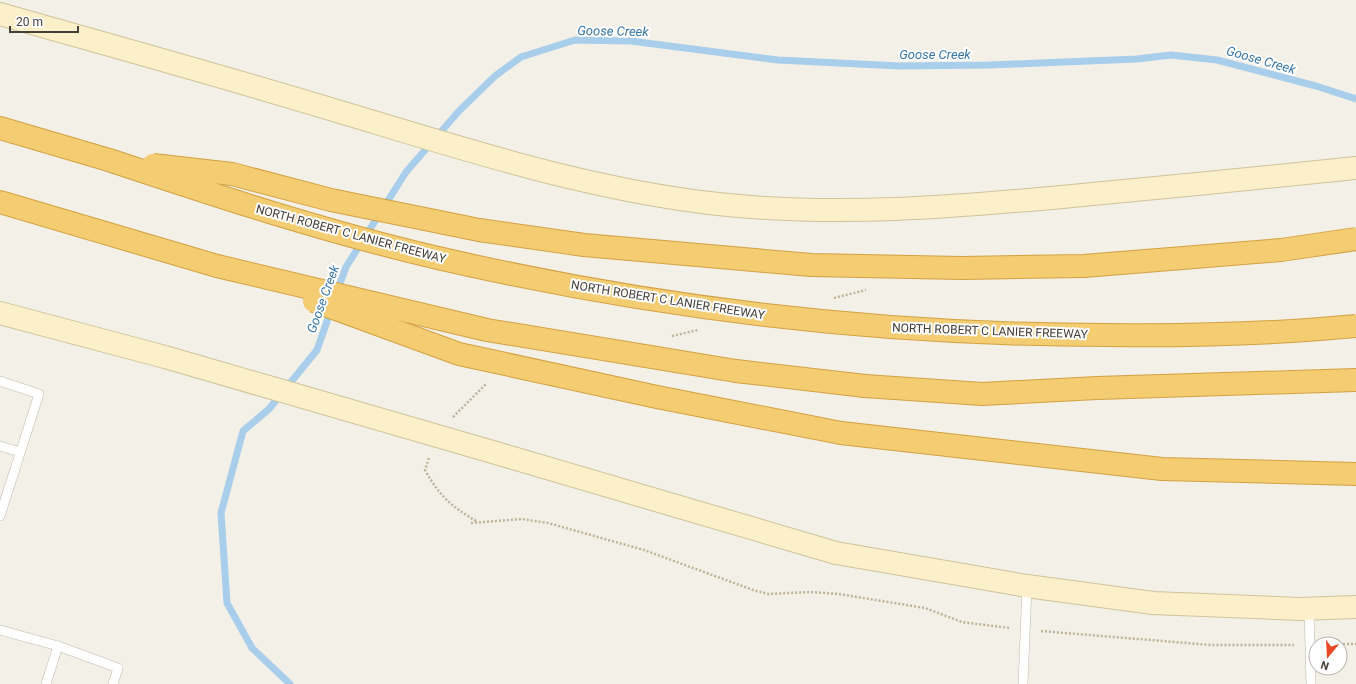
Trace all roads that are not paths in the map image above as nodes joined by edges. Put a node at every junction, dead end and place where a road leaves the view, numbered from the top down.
1 (0, 14) edge
2 (0, 128) edge
3 (108, 160) junction
4 (1356, 168) edge
5 (0, 202) edge
6 (1356, 238) edge
7 (216, 266) junction
8 (0, 313) edge
9 (1356, 326) edge
10 (1356, 380) edge
11 (0, 382) edge
12 (0, 446) edge
13 (20, 452) junction
14 (1356, 474) edge
15 (0, 515) edge
16 (1027, 586) junction
17 (1356, 607) edge
18 (1309, 608) junction
19 (0, 630) edge
20 (58, 646) junction
21 (46, 684) edge
22 (113, 684) edge
23 (1023, 684) edge
24 (1311, 684) edge

1 - 4 main road
2 - 3 highway, NORTH ROBERT C LANIER FREEWAY
3 - 6 highway, bridge
3 - 9 highway, NORTH ROBERT C LANIER FREEWAY, bridge
5 - 7 highway
7 - 10 highway, bridge
7 - 14 highway, bridge
8 - 16 main road, bridge
11 - 13 lane
12 - 13 lane
13 - 15 lane
16 - 18 main road
16 - 23 lane
17 - 18 main road
18 - 24 lane
19 - 20 lane
20 - 21 lane
20 - 22 lane

